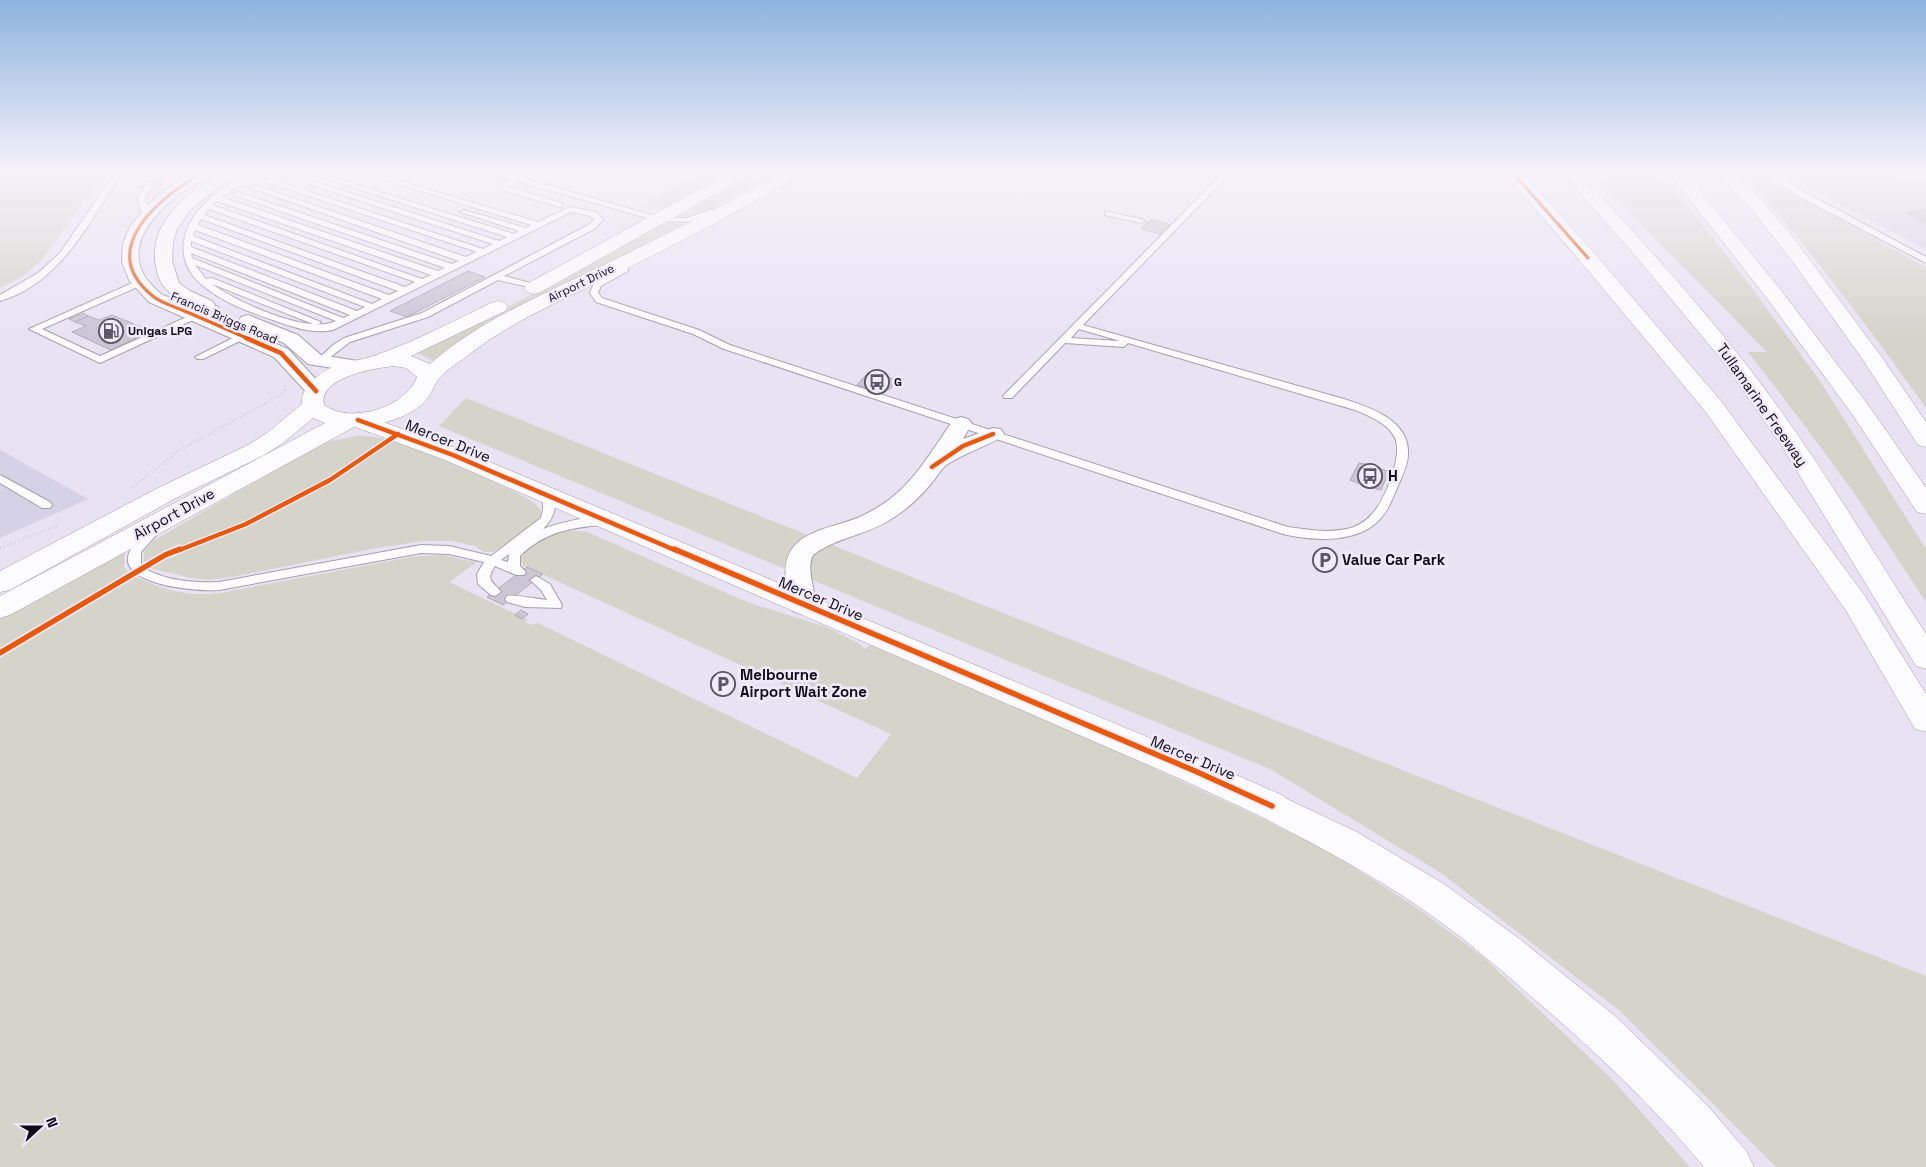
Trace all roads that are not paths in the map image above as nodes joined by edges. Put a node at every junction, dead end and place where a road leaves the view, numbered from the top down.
1 (81, 227) edge
2 (138, 227) edge
3 (170, 227) edge
4 (191, 227) edge
5 (196, 227) edge
6 (231, 227) edge
7 (268, 227) edge
8 (302, 227) edge
9 (334, 227) edge
10 (371, 227) edge
11 (410, 227) edge
12 (448, 227) edge
13 (486, 227) edge
14 (516, 227) edge
15 (529, 227) edge
16 (590, 227) edge
17 (643, 227) edge
18 (694, 227) edge
19 (695, 227) edge
20 (1173, 227) edge
21 (1561, 227) edge
22 (1620, 227) edge
23 (1719, 227) edge
24 (1776, 227) edge
25 (1865, 227) edge
26 (524, 230) junction
27 (513, 236) junction
28 (188, 237) junction
29 (498, 244) junction
30 (186, 248) junction
31 (482, 251) junction
32 (187, 259) junction
33 (466, 260) junction
34 (1926, 260) edge
35 (451, 267) junction
36 (437, 274) junction
37 (496, 277) junction
38 (422, 282) junction
39 (139, 283) junction
40 (535, 287) junction
41 (405, 290) junction
42 (0, 298) edge
43 (389, 298) junction
44 (372, 307) junction
45 (214, 308) junction
46 (358, 314) junction
47 (194, 317) junction
48 (343, 321) junction
49 (1078, 326) junction
50 (241, 337) junction
51 (1064, 340) junction
52 (1139, 345) junction
53 (200, 356) dead end
54 (382, 361) junction
55 (320, 362) junction
56 (357, 366) junction
57 (428, 377) junction
58 (1008, 396) dead end
59 (314, 399) junction
60 (353, 420) junction
61 (961, 423) junction
62 (993, 434) junction
63 (1926, 440) edge
64 (932, 468) junction
65 (0, 478) edge
66 (549, 497) junction
67 (46, 505) dead end
68 (1926, 506) edge
69 (174, 514) junction
70 (605, 521) junction
71 (492, 561) junction
72 (536, 580) dead end
73 (0, 583) edge
74 (495, 592) dead end
75 (511, 599) dead end
76 (802, 605) junction
77 (0, 608) edge
78 (1926, 658) edge
79 (1926, 720) edge
80 (1732, 1167) edge

1 - 42 lane
2 - 39 street
3 - 45 street, Francis Briggs Road
4 - 28 lane
5 - 43 lane
6 - 41 lane
7 - 38 lane
8 - 36 lane
9 - 35 lane
10 - 33 lane
11 - 31 lane
12 - 29 lane
13 - 27 lane
14 - 26 lane
15 - 26 lane
16 - 37 lane
17 - 40 main road, Airport Drive
18 - 57 main road, Airport Drive
19 - 61 lane
20 - 49 lane
21 - 79 main road
22 - 78 main road, Tullamarine Freeway
23 - 68 main road
24 - 63 main road
25 - 34 lane
26 - 27 lane
27 - 29 lane
28 - 30 lane
28 - 44 lane
29 - 31 lane
30 - 32 lane
30 - 46 lane
31 - 33 lane
32 - 48 lane
32 - 48 lane
33 - 35 lane
35 - 36 lane
36 - 38 lane
37 - 40 lane
37 - 55 lane
38 - 41 lane
39 - 47 street, Francis Briggs Road
39 - 47 lane
40 - 54 main road, Airport Drive
41 - 43 lane
43 - 44 lane
44 - 46 lane
45 - 47 lane
45 - 55 street, Francis Briggs Road
46 - 48 lane
47 - 50 street, Francis Briggs Road
49 - 51 lane
49 - 52 lane
50 - 53 lane
50 - 59 street, Francis Briggs Road
51 - 52 lane
51 - 58 lane
52 - 62 lane
54 - 56 main road, Airport Drive
54 - 57 main road
55 - 56 street
56 - 59 main road, Airport Drive
57 - 60 main road, Airport Drive
59 - 60 main road
59 - 73 main road, Airport Drive
60 - 66 main road, Mercer Drive
60 - 69 main road, Airport Drive
61 - 62 lane
61 - 64 street
62 - 64 street
64 - 76 street
65 - 67 lane
66 - 70 main road, Mercer Drive
66 - 71 lane
69 - 71 lane
69 - 77 main road, Airport Drive
70 - 71 lane
70 - 76 main road, Mercer Drive
71 - 74 lane
72 - 75 lane
76 - 80 main road, Mercer Drive

